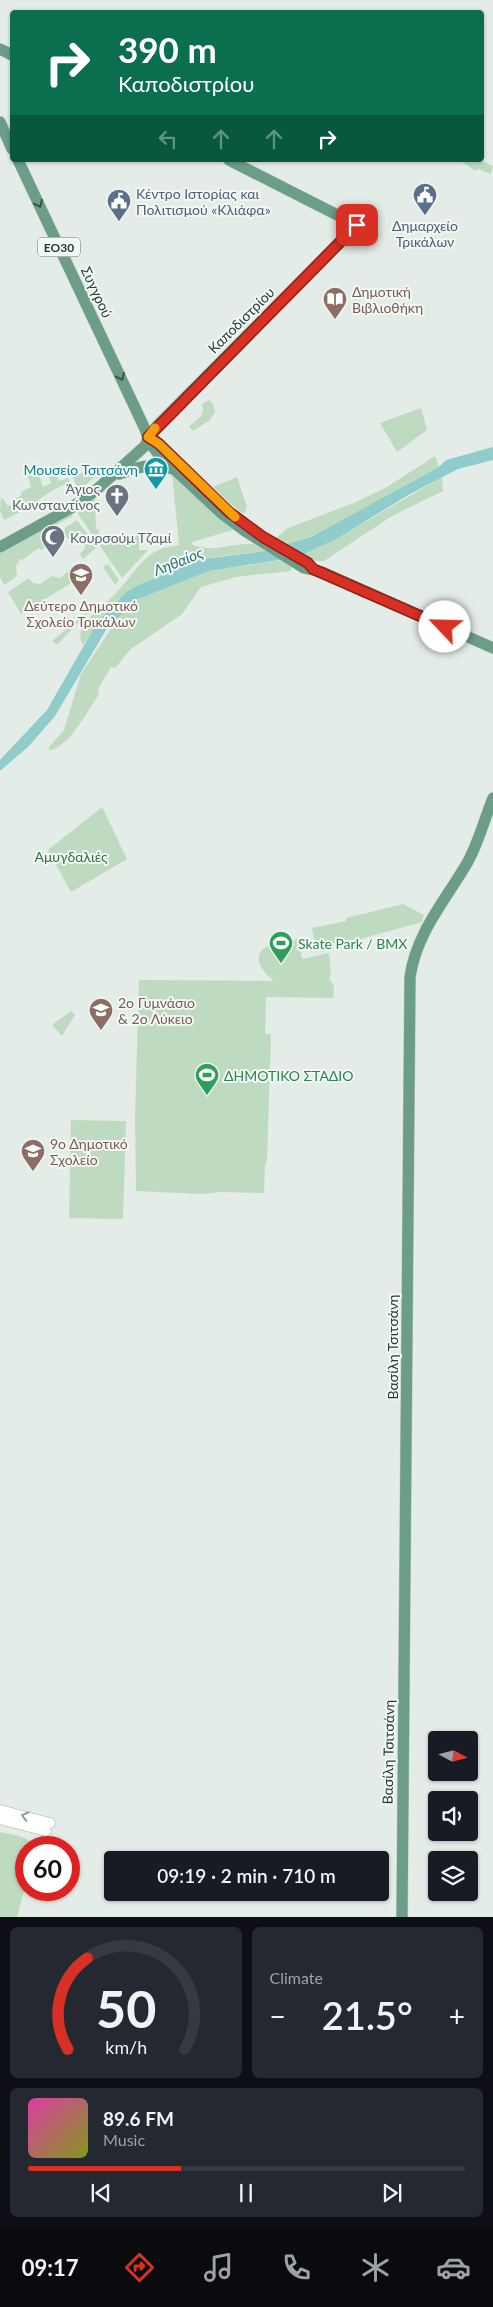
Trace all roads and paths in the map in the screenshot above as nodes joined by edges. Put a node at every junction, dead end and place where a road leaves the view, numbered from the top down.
1 (0, 122) edge
2 (10, 144) edge
3 (19, 162) edge
4 (224, 162) edge
5 (233, 162) edge
6 (353, 223) junction
7 (148, 437) junction
8 (173, 469) junction
9 (112, 476) junction
10 (88, 494) junction
11 (269, 544) junction
12 (0, 546) edge
13 (493, 648) edge
14 (493, 798) edge
15 (0, 1810) edge
16 (0, 1819) edge
17 (404, 1917) edge

1 - 2 main road
3 -> 7 main road, Συγγρού / ΕΟ30
4 - 6 main road
5 - 6 main road
6 - 7 main road, Καποδιστρίου
7 - 8 main road, ΕΟ30
7 - 9 main road
7 - 10 main road
7 - 11 main road, ΕΟ30
8 - 9 main road
8 - 11 main road, ΕΟ30
9 - 10 main road
10 - 12 main road
11 - 13 main road, ΕΟ30
14 - 17 main road, Βασίλη Τσιτσάνη
16 -> 15 main road

